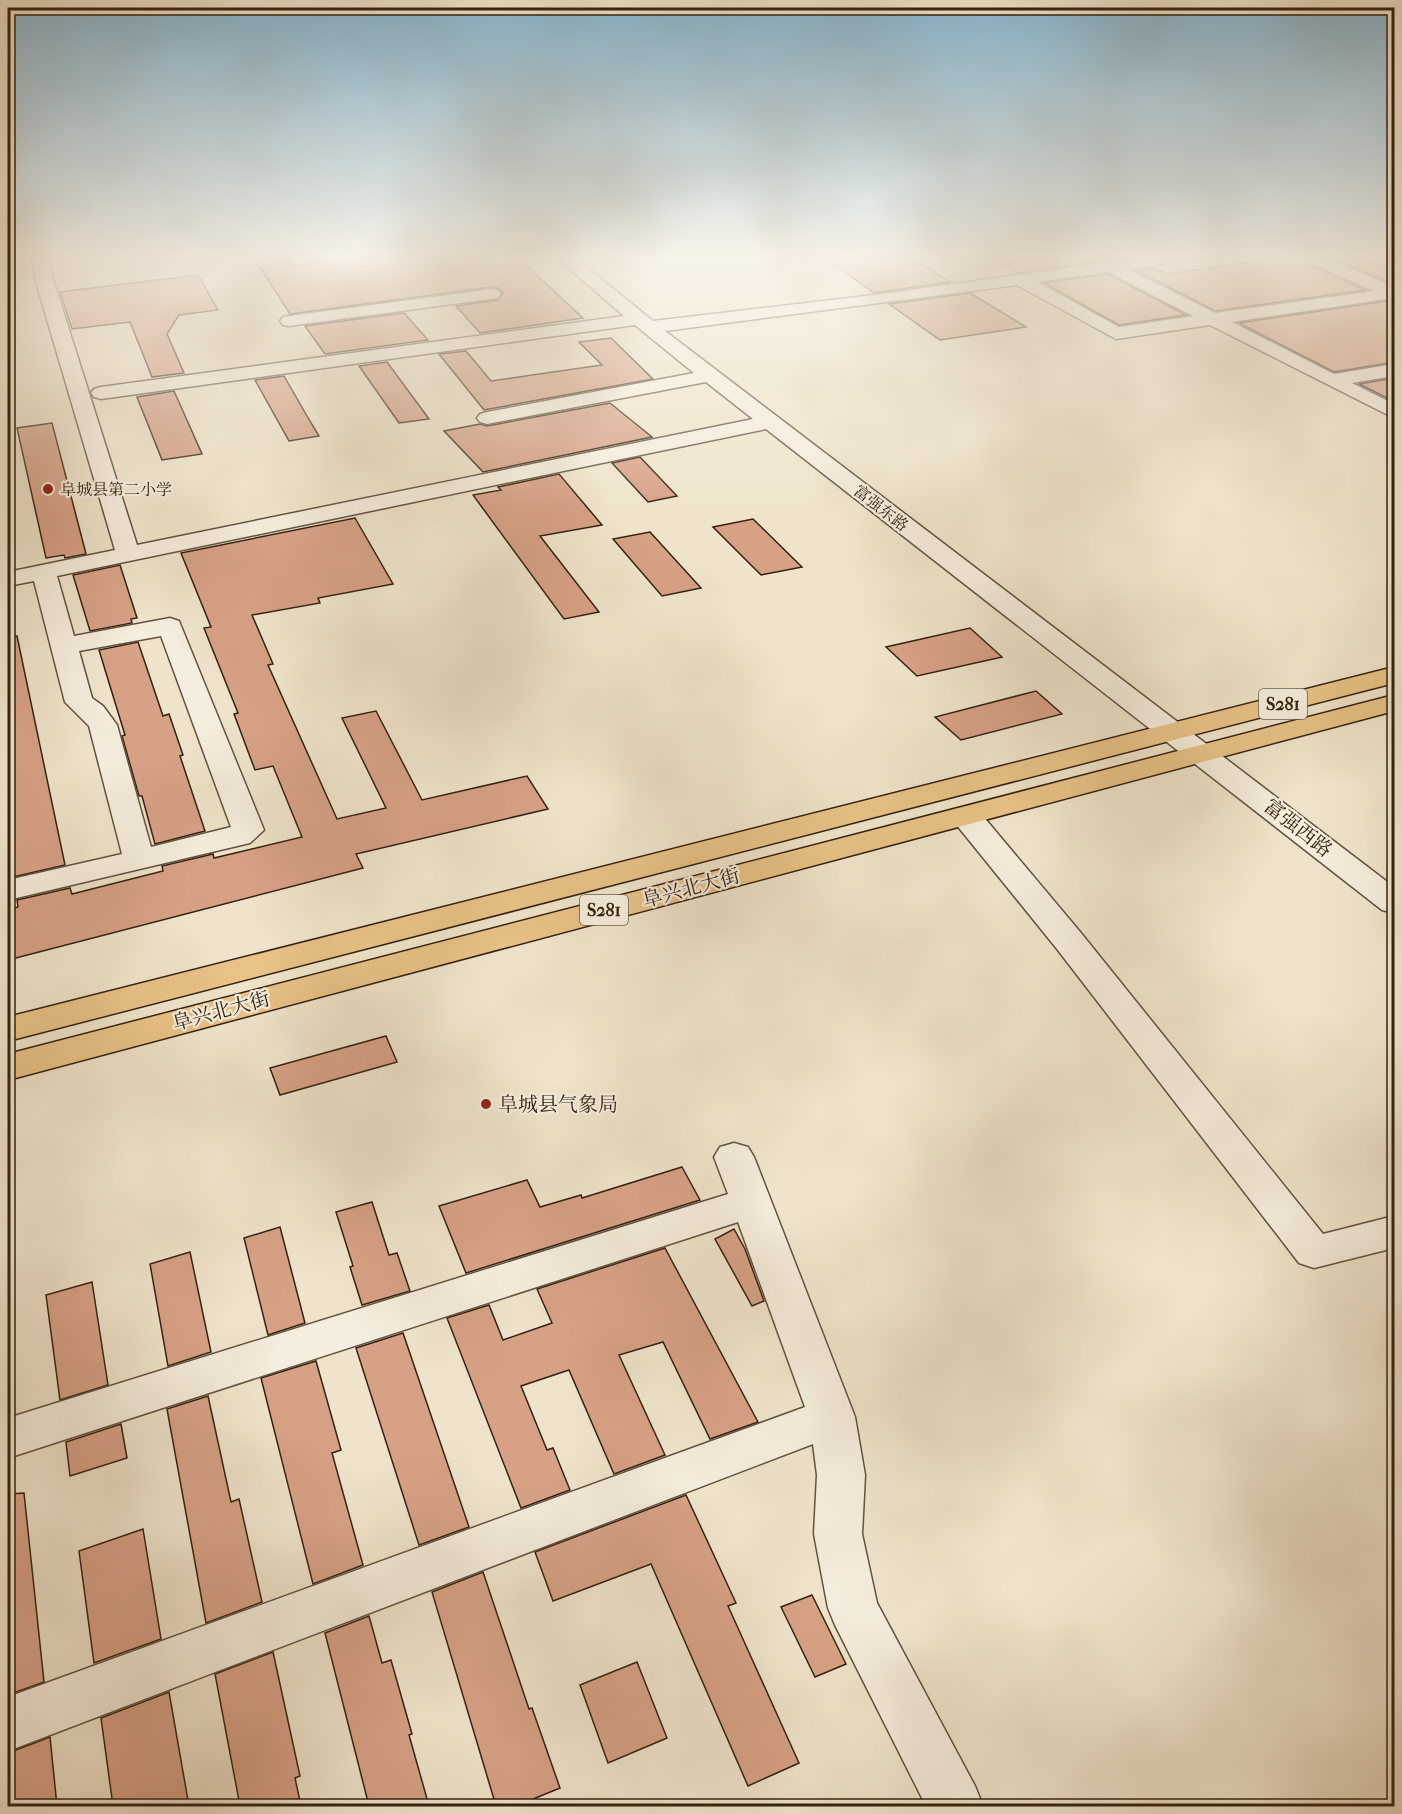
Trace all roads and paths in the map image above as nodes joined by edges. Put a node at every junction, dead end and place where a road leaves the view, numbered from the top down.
1 (64, 343) edge
2 (465, 343) edge
3 (669, 343) edge
4 (1259, 343) edge
5 (453, 344) joint
6 (1395, 370) edge
7 (709, 375) junction
8 (1331, 380) junction
9 (101, 393) dead end
10 (1395, 412) edge
11 (487, 418) dead end
12 (769, 422) junction
13 (128, 554) junction
14 (44, 572) junction
15 (8, 579) edge
16 (64, 646) junction
17 (1395, 675) edge
18 (1395, 703) edge
19 (1172, 732) junction
20 (1201, 754) junction
21 (966, 816) junction
22 (139, 859) junction
23 (8, 890) edge
24 (1395, 903) edge
25 (8, 1029) edge
26 (8, 1067) edge
27 (734, 1157) dead end
28 (751, 1202) junction
29 (1395, 1232) edge
30 (832, 1417) junction
31 (8, 1438) edge
32 (8, 1724) edge
33 (954, 1806) edge

1 - 13 street
2 - 5 street
3 - 7 street, 富强东路
4 - 8 street
5 - 9 street
6 - 8 street
7 - 11 street
7 - 12 street, 富强东路
8 - 10 street
12 - 13 street
12 - 19 street, 富强东路
13 - 14 street
14 - 15 street
14 - 16 street
16 - 22 street
16 - 22 street
17 - 19 main road, S281
18 - 20 main road, S281
19 - 20 street, 富强东路
19 - 25 main road, 阜兴北大街 / S281
20 - 21 main road, 阜兴北大街 / S281
20 - 24 street, 富强西路
21 - 26 main road, 阜兴北大街 / S281
21 - 29 street
22 - 23 street
27 - 28 street
28 - 30 street
28 - 31 street
30 - 32 street
30 - 33 street

